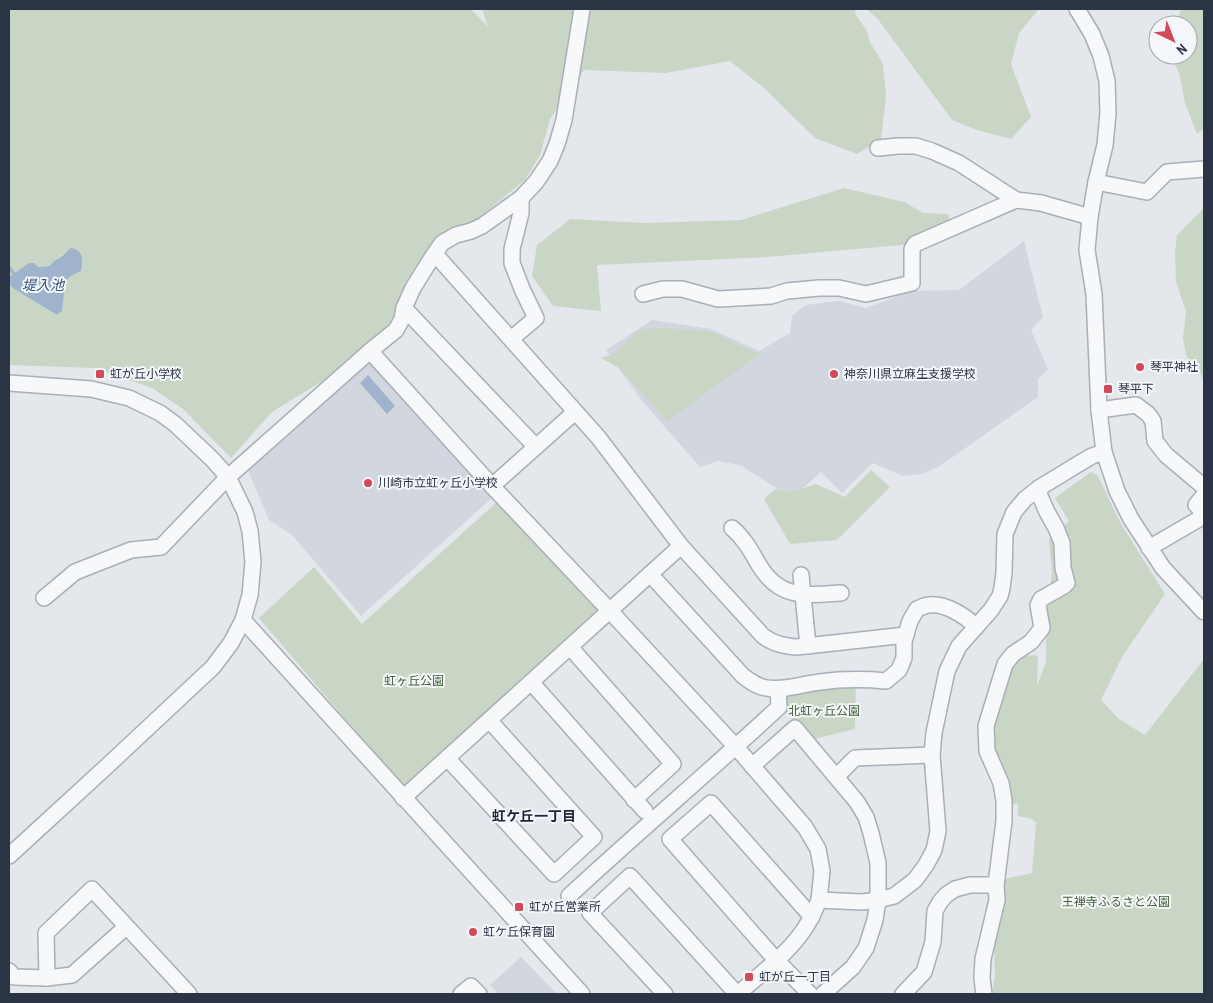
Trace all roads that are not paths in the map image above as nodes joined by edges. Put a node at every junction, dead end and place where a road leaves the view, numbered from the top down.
1 (582, 9) edge
2 (1077, 9) edge
3 (878, 148) dead end
4 (1204, 169) edge
5 (1096, 182) junction
6 (520, 198) junction
7 (1016, 200) junction
8 (1090, 217) junction
9 (435, 254) junction
10 (643, 294) dead end
11 (404, 308) junction
12 (510, 339) junction
13 (370, 352) junction
14 (9, 383) edge
15 (1098, 410) junction
16 (575, 412) junction
17 (536, 447) junction
18 (1104, 452) junction
19 (228, 477) junction
20 (492, 486) junction
21 (1204, 486) edge
22 (1039, 488) junction
23 (1204, 495) edge
24 (1204, 514) edge
25 (732, 528) dead end
26 (681, 546) junction
27 (1149, 548) junction
28 (650, 574) junction
29 (801, 575) dead end
30 (841, 593) dead end
31 (802, 595) junction
32 (44, 598) dead end
33 (610, 611) junction
34 (1204, 612) edge
35 (243, 620) junction
36 (976, 627) junction
37 (906, 635) junction
38 (808, 646) junction
39 (570, 647) junction
40 (531, 682) junction
41 (778, 689) junction
42 (489, 720) junction
43 (736, 747) junction
44 (932, 755) junction
45 (447, 758) junction
46 (752, 766) junction
47 (836, 777) junction
48 (403, 798) junction
49 (634, 800) junction
50 (645, 811) dead end
51 (9, 856) edge
52 (996, 885) junction
53 (569, 896) dead end
54 (819, 900) junction
55 (878, 900) junction
56 (812, 917) junction
57 (126, 927) junction
58 (776, 960) junction
59 (11, 975) edge
60 (47, 978) junction
61 (189, 994) edge
62 (462, 994) edge
63 (479, 994) edge
64 (582, 994) edge
65 (665, 994) edge
66 (737, 994) edge
67 (810, 994) edge
68 (823, 994) edge
69 (902, 994) edge
70 (984, 994) edge

1 - 6 street
2 - 5 street
3 - 7 street
4 - 5 street
5 - 8 street
6 - 9 street
6 - 12 street
7 - 8 street
7 - 10 street
8 - 15 street
9 - 11 street
9 - 12 street
11 - 13 street
11 - 17 street
12 - 16 street
13 - 19 street
13 - 20 street
14 - 19 street
15 - 18 street
15 - 21 street
16 - 17 street
16 - 26 street
17 - 20 street
18 - 22 street
18 - 27 street
19 - 32 street
19 - 35 street
20 - 33 street
22 - 36 street
22 - 52 street
23 - 24 street
24 - 27 street
25 - 31 street
26 - 28 street
26 - 38 street
27 - 34 street
28 - 33 street
28 - 41 street
29 - 31 street
30 - 31 street
31 - 38 street
33 - 39 street
33 - 43 street
35 - 48 street
35 - 51 street
36 - 37 street
36 - 44 street
37 - 38 street
37 - 41 street
39 - 40 street
39 - 49 street
40 - 42 street
40 - 49 street
41 - 43 street
42 - 45 street
42 - 45 street
43 - 46 street
43 - 53 street
44 - 47 street
44 - 55 street
45 - 48 street
46 - 47 street
46 - 54 street
47 - 55 street
48 - 64 street
49 - 50 street
52 - 69 street
52 - 70 street
54 - 55 street
54 - 56 street
55 - 68 street
56 - 58 street
56 - 58 street
57 - 60 street
57 - 60 street
57 - 61 street
58 - 66 street
58 - 67 street
59 - 60 street
62 - 63 street
65 - 66 street

